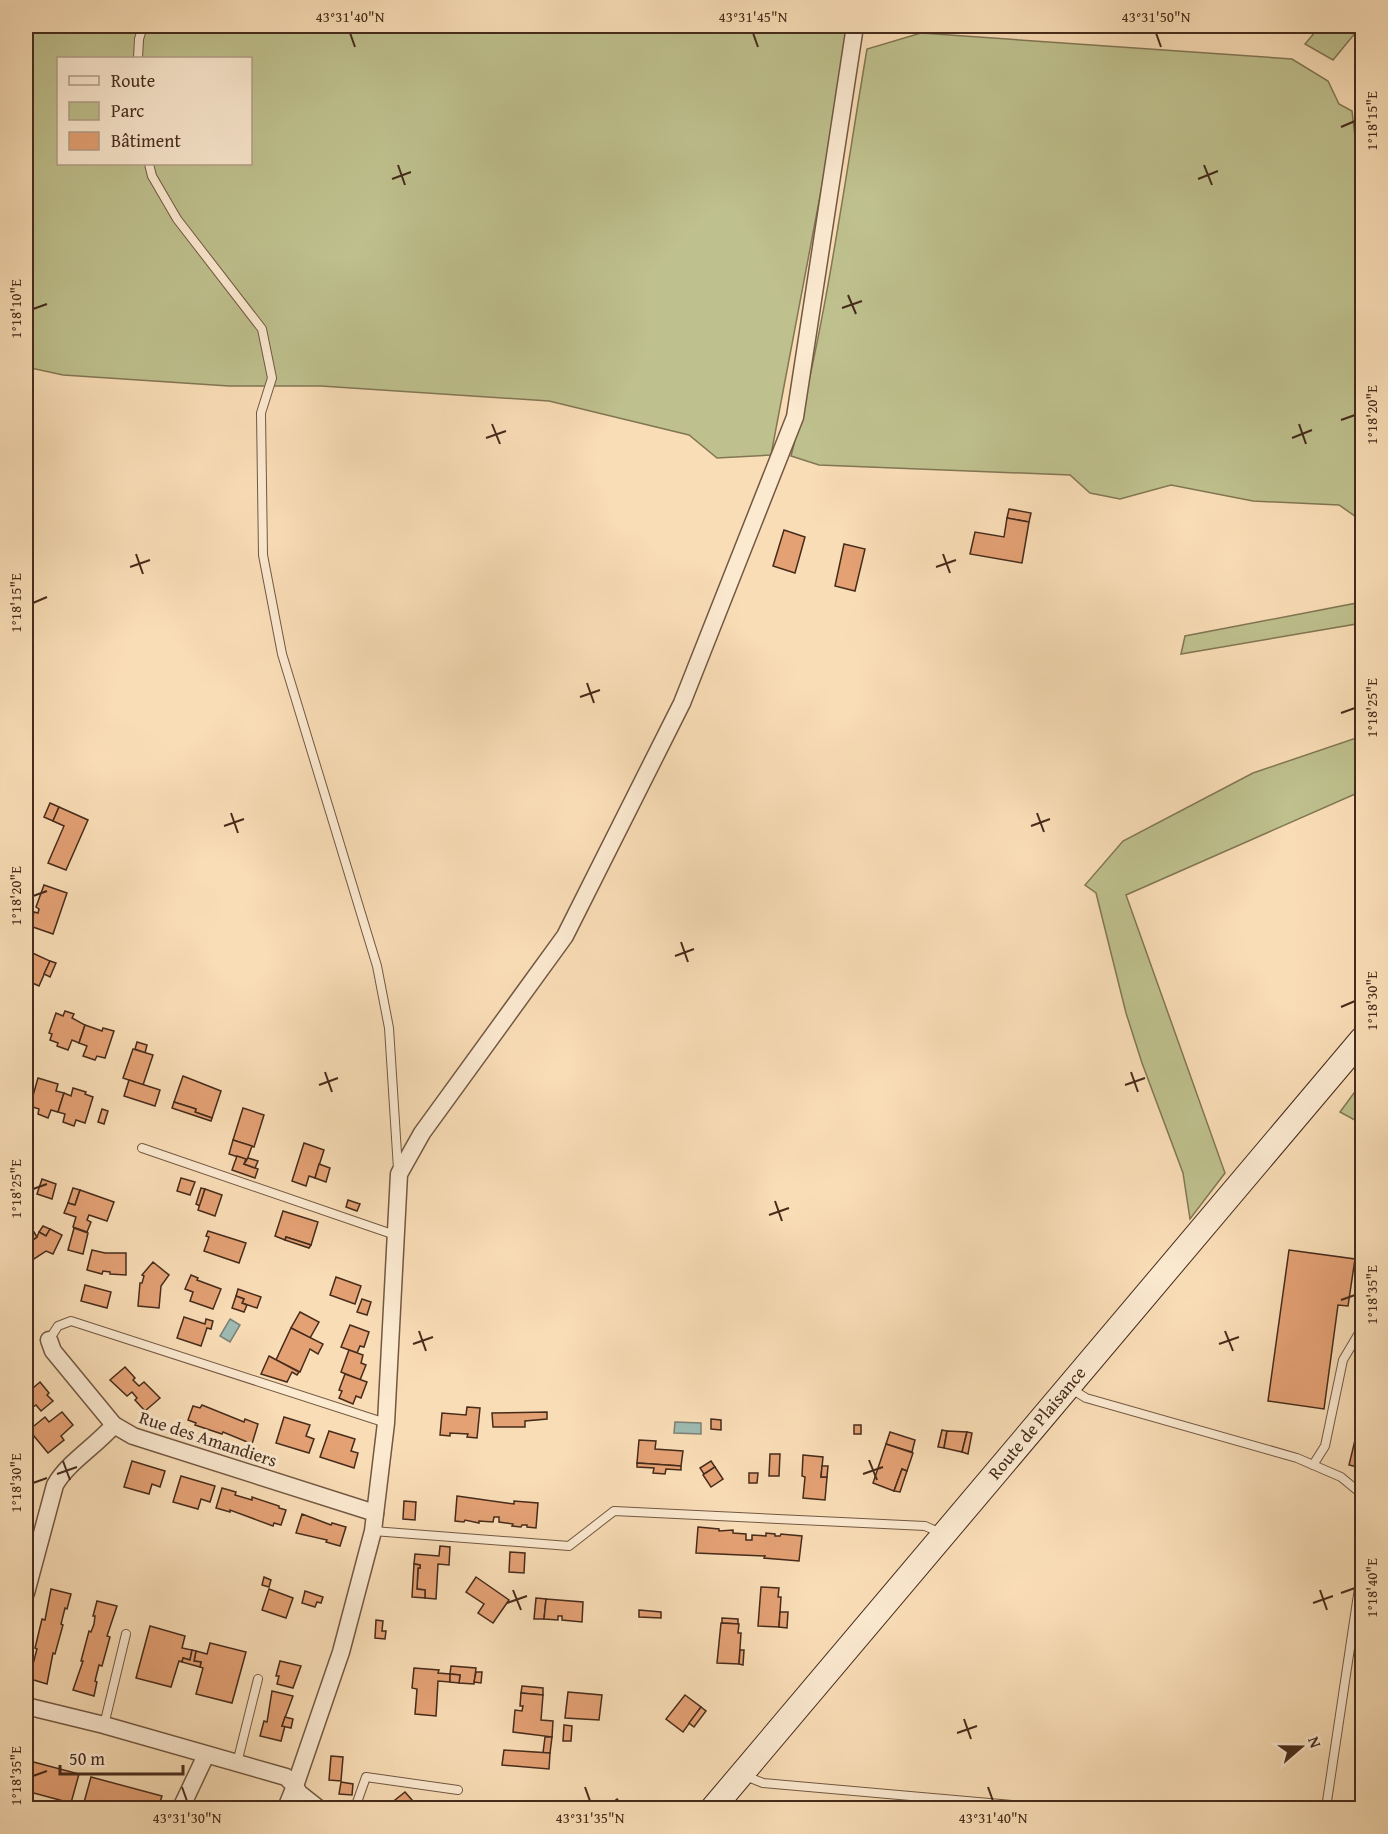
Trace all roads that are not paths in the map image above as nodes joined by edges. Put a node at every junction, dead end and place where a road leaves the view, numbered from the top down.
1 (143, 26) edge
2 (855, 26) edge
3 (138, 57) edge
4 (149, 165) edge
5 (1362, 1039) edge
6 (142, 1148) dead end
7 (399, 1174) junction
8 (396, 1235) junction
9 (1362, 1329) edge
10 (49, 1340) joint
11 (1068, 1386) junction
12 (386, 1423) junction
13 (114, 1425) junction
14 (1313, 1465) junction
15 (1362, 1499) edge
16 (375, 1513) junction
17 (373, 1531) junction
18 (944, 1534) junction
19 (1362, 1568) edge
20 (26, 1593) edge
21 (126, 1634) dead end
22 (258, 1679) dead end
23 (26, 1706) edge
24 (104, 1725) junction
25 (206, 1755) junction
26 (237, 1763) junction
27 (741, 1774) junction
28 (295, 1786) junction
29 (458, 1790) dead end
30 (181, 1809) edge
31 (286, 1809) edge
32 (318, 1809) edge
33 (355, 1809) edge
34 (712, 1809) edge
35 (1046, 1809) edge
36 (1326, 1809) edge

1 - 3 lane
2 - 7 street
4 - 7 lane
5 - 11 main road, Route de Plaisance
6 - 8 lane
7 - 8 street
8 - 12 street
9 - 14 lane
10 - 12 lane
10 - 13 street
11 - 14 lane
11 - 18 main road, Route de Plaisance
12 - 16 street
13 - 16 street, Rue des Amandiers
13 - 20 street, Rue des Amandiers
14 - 15 lane
16 - 17 street
17 - 18 lane
17 - 28 street
18 - 27 main road, Route de Plaisance
19 - 36 lane
21 - 24 lane
22 - 26 lane
23 - 24 street
24 - 25 street
25 - 26 street
25 - 30 street
26 - 28 street
27 - 34 main road, Route de Plaisance
27 - 35 lane
28 - 31 street
28 - 32 street
29 - 33 lane

